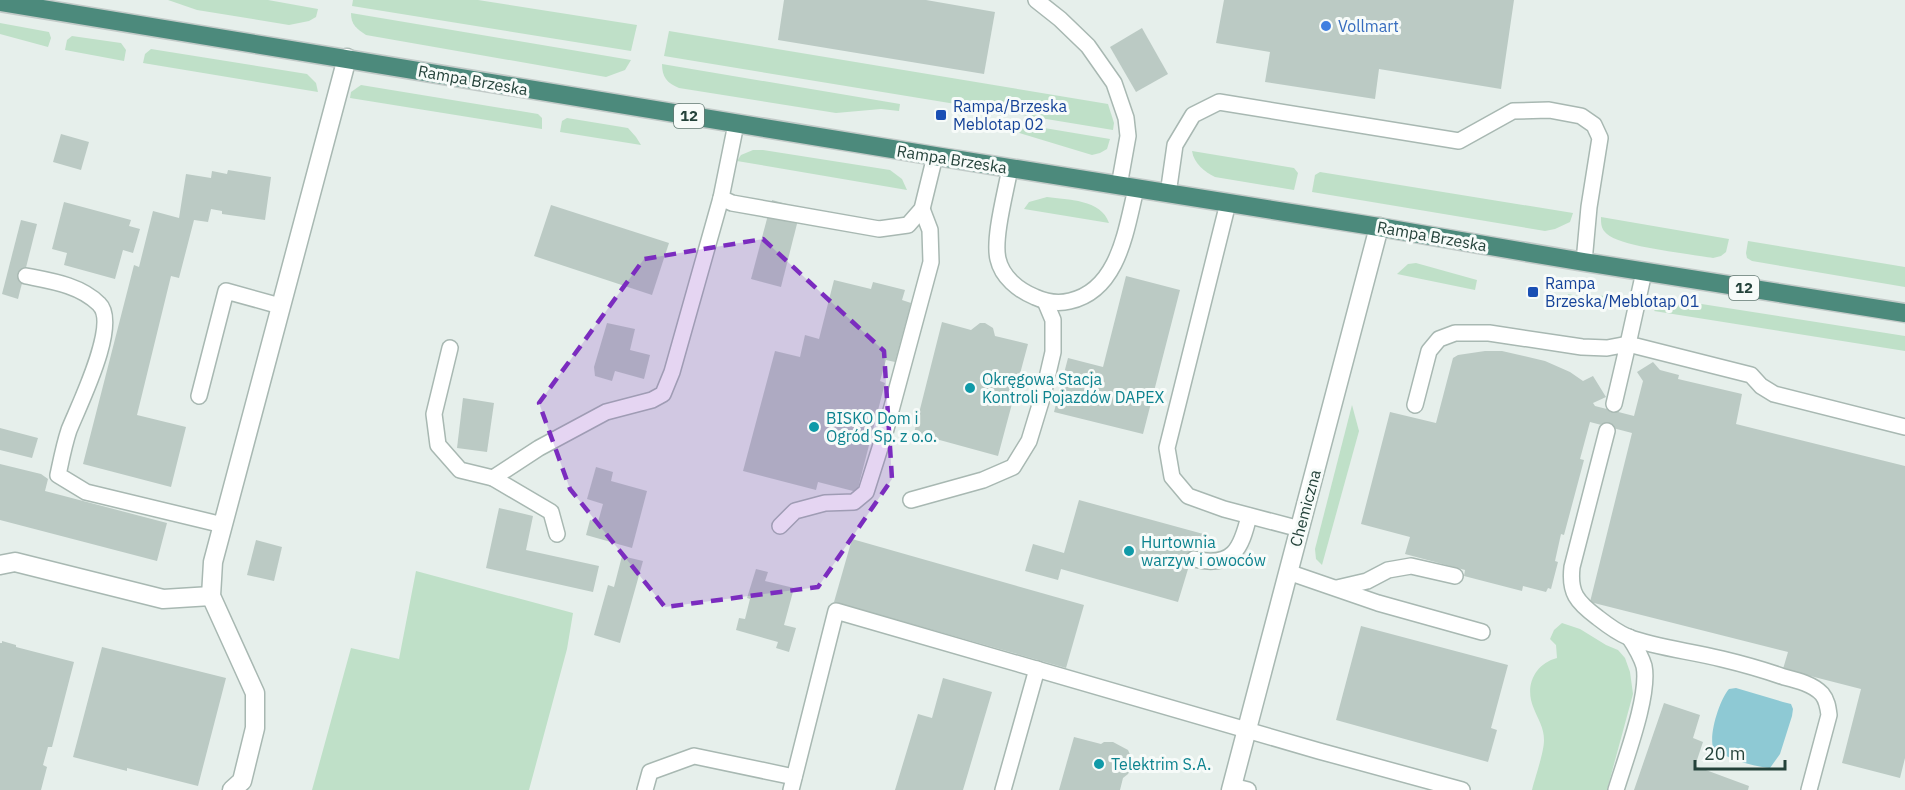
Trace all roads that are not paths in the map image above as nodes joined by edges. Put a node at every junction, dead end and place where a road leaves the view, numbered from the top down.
1 (1036, 0) edge
2 (0, 2) edge
3 (347, 58) junction
4 (736, 124) junction
5 (935, 156) junction
6 (1010, 168) junction
7 (1128, 187) junction
8 (1168, 194) junction
9 (721, 198) junction
10 (1228, 203) junction
11 (921, 209) junction
12 (1379, 227) junction
13 (1584, 262) junction
14 (1644, 272) junction
15 (26, 276) dead end
16 (1045, 301) junction
17 (280, 306) junction
18 (1905, 314) edge
19 (1628, 344) junction
20 (450, 348) dead end
21 (200, 396) dead end
22 (1614, 404) dead end
23 (1414, 405) dead end
24 (1905, 427) edge
25 (1607, 431) dead end
26 (493, 478) junction
27 (911, 500) dead end
28 (1249, 516) junction
29 (223, 525) junction
30 (780, 526) dead end
31 (1300, 529) junction
32 (557, 534) dead end
33 (1194, 559) dead end
34 (0, 565) edge
35 (1288, 572) junction
36 (1455, 576) dead end
37 (1337, 588) junction
38 (211, 596) junction
39 (1482, 632) dead end
40 (1629, 637) junction
41 (1037, 669) junction
42 (1247, 729) junction
43 (793, 784) edge
44 (1237, 789) edge
45 (232, 790) edge
46 (645, 790) edge
47 (1003, 790) edge
48 (1462, 790) edge
49 (1616, 790) edge
50 (1809, 790) edge

1 - 7 lane
2 - 3 highway, Rampa Brzeska / 12
3 - 4 highway, Rampa Brzeska / 12
3 - 17 street
4 - 5 highway, Rampa Brzeska / 12
4 - 9 lane
5 - 6 highway, Rampa Brzeska / 12
5 - 11 lane
6 - 7 highway, Rampa Brzeska / 12
6 - 16 lane
7 - 8 highway, Rampa Brzeska / 12
7 - 16 lane
8 - 10 highway, Rampa Brzeska / 12
8 - 13 lane
9 - 11 lane
9 - 26 lane
10 - 12 highway, Rampa Brzeska / 12
10 - 28 lane
11 - 30 lane
12 - 13 highway, Rampa Brzeska / 12
12 - 31 street, Chemiczna
13 - 14 highway, Rampa Brzeska / 12
14 - 18 highway, Rampa Brzeska / 12
14 - 19 lane
15 - 29 lane
16 - 27 lane
17 - 21 lane
17 - 29 street
19 - 22 lane
19 - 23 lane
19 - 24 lane
20 - 26 lane
25 - 40 lane
26 - 32 lane
28 - 31 lane
28 - 33 lane
29 - 38 street
31 - 35 street, Chemiczna
34 - 38 street
35 - 37 lane
35 - 42 street, Chemiczna
36 - 37 lane
37 - 39 lane
38 - 45 street
40 - 49 lane
40 - 50 lane
41 - 42 lane
41 - 43 lane
41 - 47 lane
42 - 44 street, Chemiczna
42 - 48 lane
43 - 46 lane

